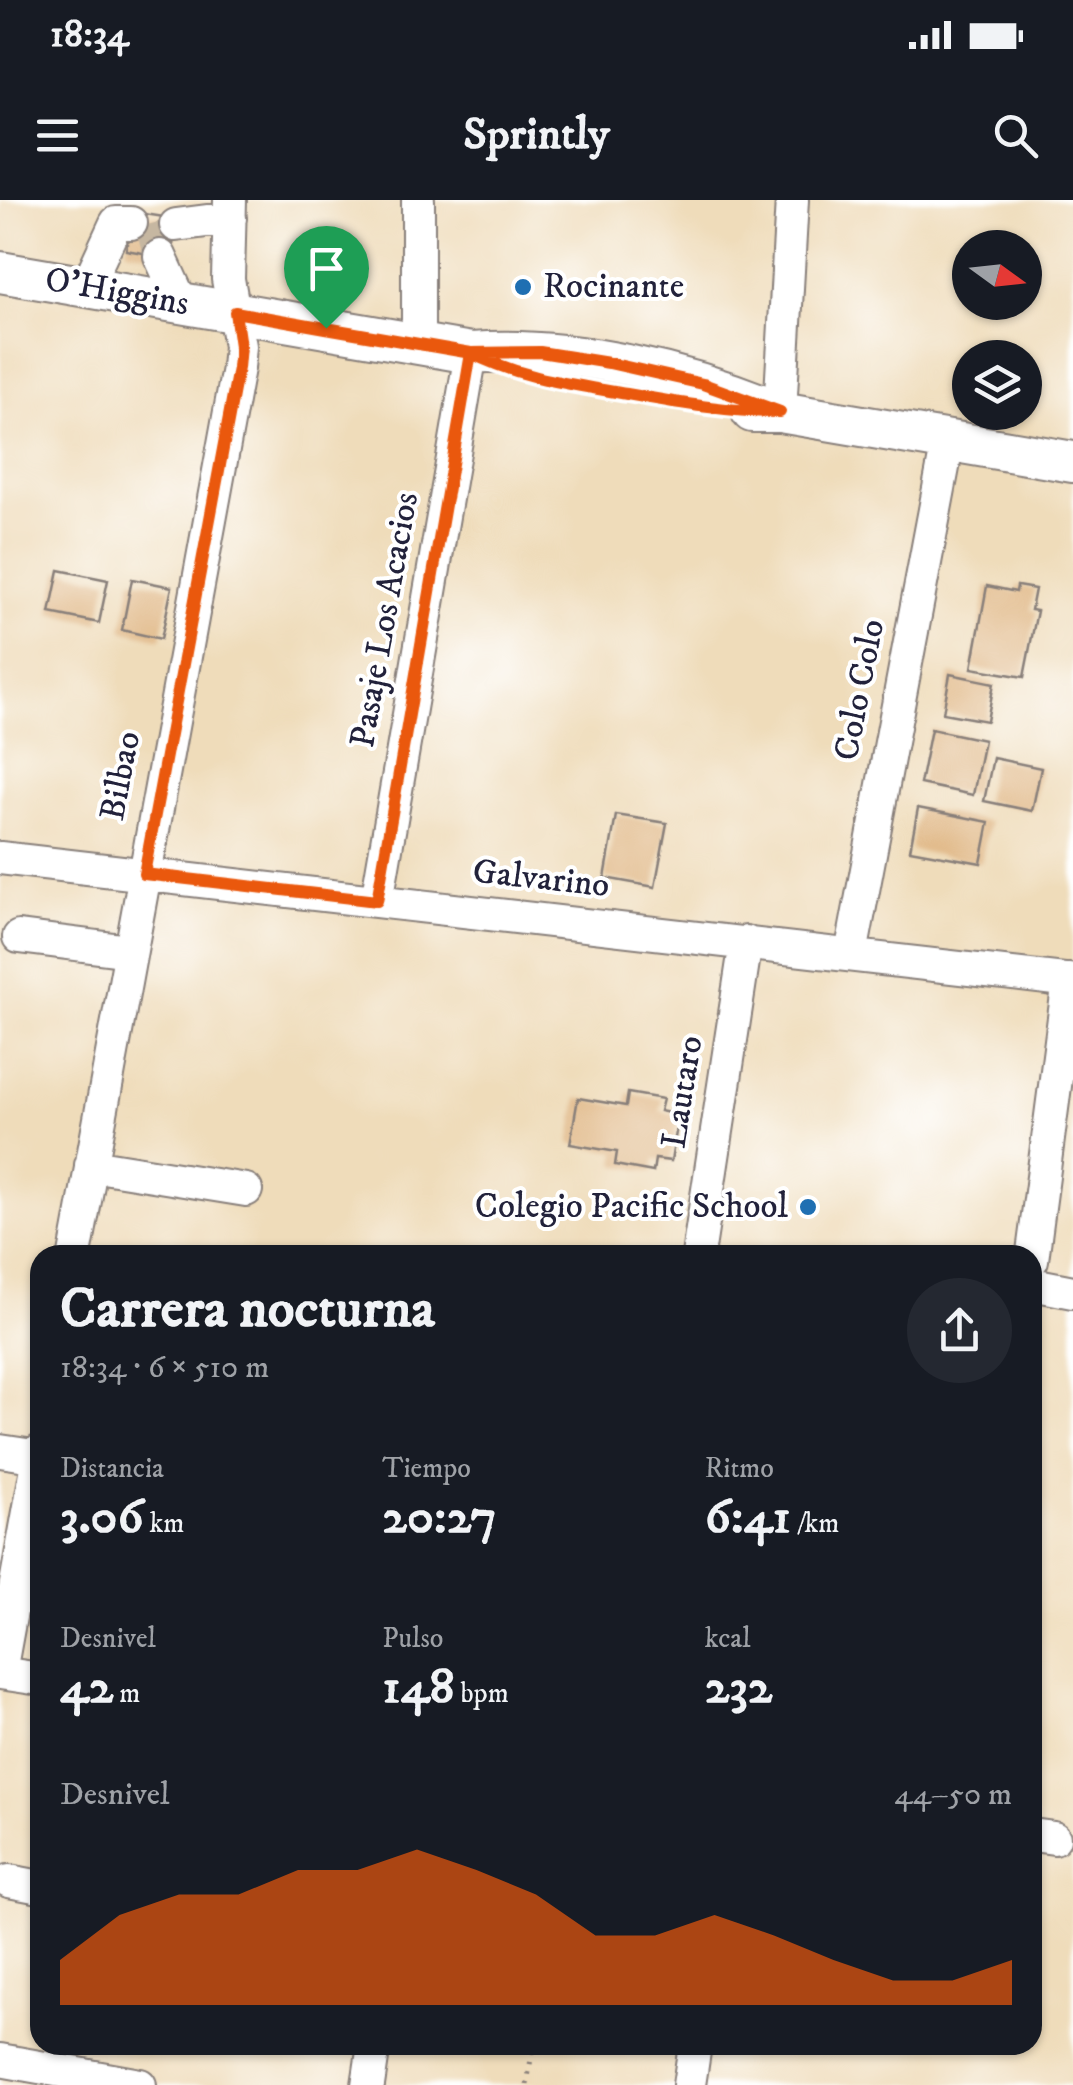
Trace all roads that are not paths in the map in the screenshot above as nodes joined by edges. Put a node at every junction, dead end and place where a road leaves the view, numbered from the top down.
1 (418, 200) edge
2 (792, 200) edge
3 (230, 209) edge
4 (130, 223) dead end
5 (176, 224) dead end
6 (160, 256) tunnel mouth
7 (0, 272) edge
8 (86, 288) junction
9 (182, 304) junction
10 (235, 312) junction
11 (418, 344) junction
12 (471, 353) junction
13 (780, 412) junction
14 (948, 440) junction
15 (1073, 462) edge
16 (0, 858) edge
17 (144, 874) junction
18 (377, 901) junction
19 (19, 937) dead end
20 (746, 942) junction
21 (130, 951) junction
22 (851, 954) junction
23 (1071, 981) edge
24 (91, 1165) junction
25 (246, 1190) dead end
26 (77, 1245) edge
27 (700, 1245) edge
28 (1034, 1245) edge
29 (1042, 1286) edge
30 (1073, 1292) edge
31 (0, 1450) edge
32 (30, 1454) edge
33 (30, 1510) edge
34 (0, 1673) edge
35 (30, 1678) edge
36 (372, 2055) edge
37 (694, 2055) edge
38 (0, 2060) edge
39 (140, 2085) edge
40 (368, 2085) edge
41 (689, 2085) edge

1 - 11 street
2 - 13 street
3 - 5 street
3 - 10 street, Bilbao
4 - 8 street
6 - 9 street
7 - 8 main road, O'Higgins
8 - 9 main road, O'Higgins
9 - 10 main road, O'Higgins
10 - 11 main road, O'Higgins
10 - 17 street, Bilbao
11 - 12 main road, O'Higgins
12 - 13 main road, O'Higgins
12 - 18 street, Pasaje Los Acacios
13 - 14 main road, O'Higgins
14 - 15 main road, O'Higgins
14 - 22 street, Colo Colo
16 - 17 street, Galvarino
17 - 18 street, Galvarino
17 - 21 street, Bilbao
18 - 20 street, Galvarino
19 - 21 street
20 - 22 street, Galvarino
20 - 27 street, Lautaro
21 - 24 street, Bilbao
22 - 23 street, Galvarino
23 - 28 street
24 - 25 street
24 - 26 street, Bilbao
29 - 30 street
31 - 32 street
33 - 34 street
34 - 35 street
36 - 40 street
37 - 41 street
38 - 39 street

